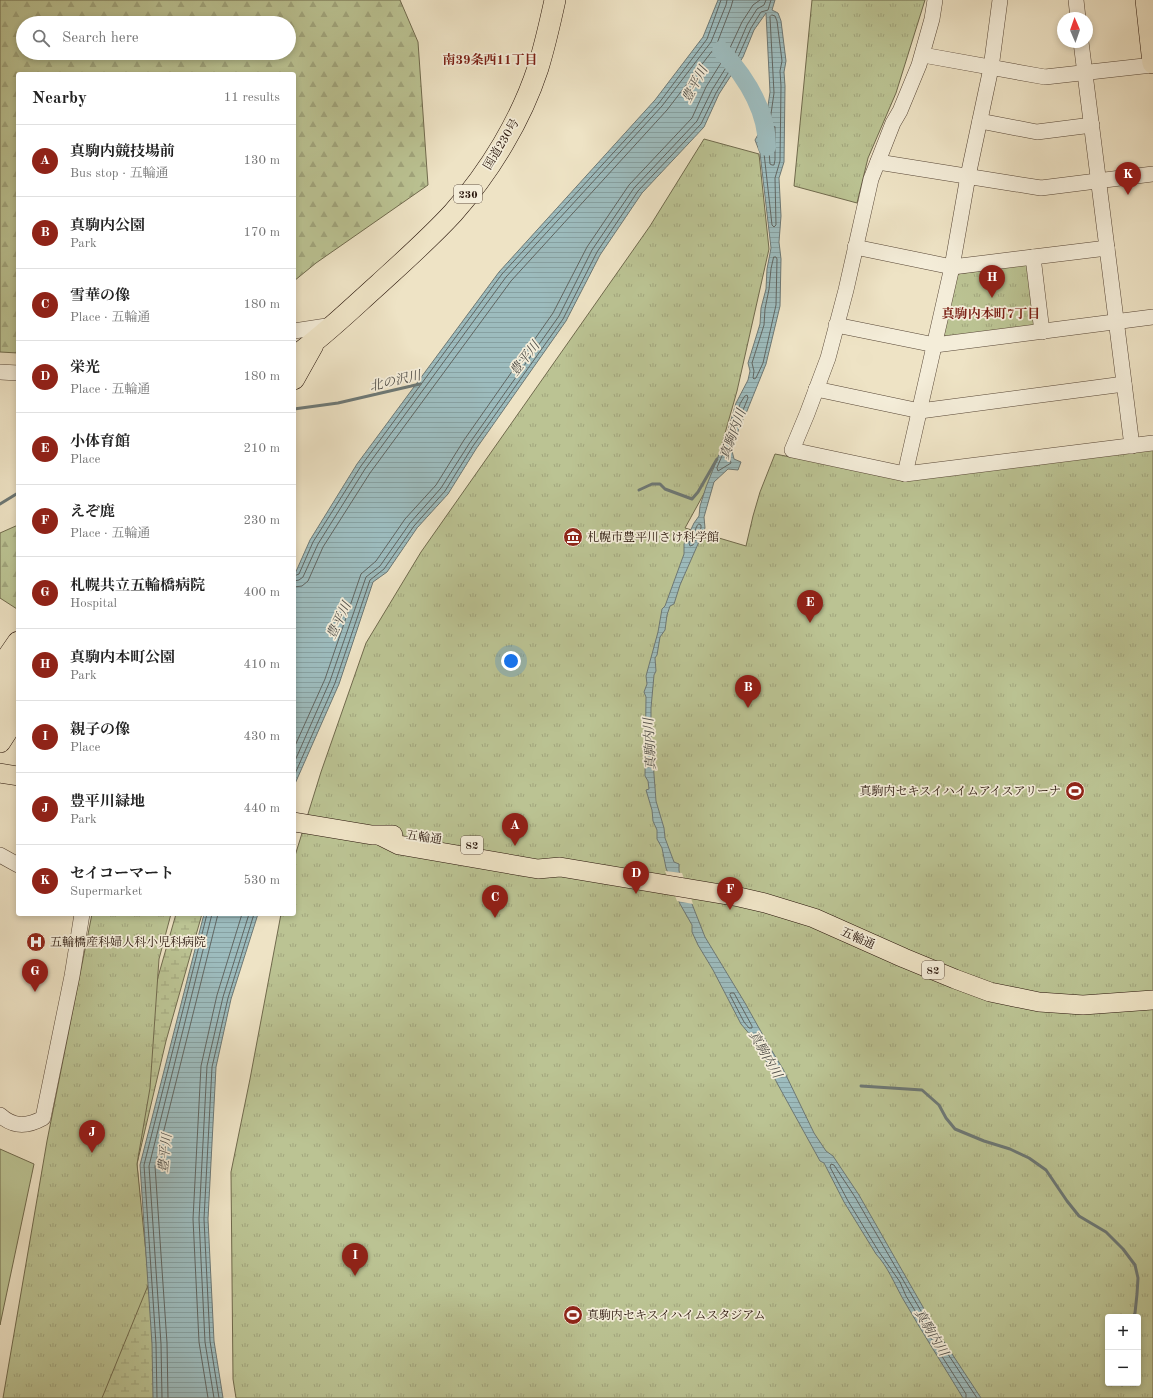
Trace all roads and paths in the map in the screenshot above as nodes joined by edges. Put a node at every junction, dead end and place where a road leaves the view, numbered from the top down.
1 (555, 0) edge
2 (935, 0) edge
3 (1000, 0) edge
4 (1076, 0) edge
5 (1146, 0) edge
6 (1077, 12) edge
7 (1083, 48) edge
8 (923, 55) junction
9 (1153, 64) edge
10 (990, 68) junction
11 (1085, 72) junction
12 (980, 121) junction
13 (1092, 125) junction
14 (878, 162) junction
15 (1153, 174) edge
16 (968, 176) junction
17 (1098, 180) junction
18 (855, 247) junction
19 (1107, 248) junction
20 (1033, 257) junction
21 (952, 267) junction
22 (1153, 317) edge
23 (1116, 322) junction
24 (334, 325) junction
25 (836, 325) junction
26 (296, 331) edge
27 (1042, 332) junction
28 (314, 343) junction
29 (935, 345) junction
30 (296, 356) edge
31 (0, 372) edge
32 (16, 373) edge
33 (296, 375) edge
34 (1124, 384) junction
35 (816, 389) junction
36 (920, 410) junction
37 (1153, 443) edge
38 (1132, 446) junction
39 (905, 474) junction
40 (16, 645) edge
41 (0, 668) edge
42 (16, 669) edge
43 (0, 692) edge
44 (16, 693) edge
45 (16, 717) edge
46 (0, 718) edge
47 (0, 742) edge
48 (0, 773) edge
49 (16, 776) edge
50 (296, 822) edge
51 (0, 855) edge
52 (16, 864) edge
53 (82, 916) edge
54 (1153, 1000) edge
55 (0, 1115) edge

1 - 24 highway, 国道230号 / 230
2 - 8 street
3 - 10 street
4 - 6 street
5 - 9 highway
7 - 11 street
8 - 10 street
8 - 14 street
9 - 11 street
10 - 11 street
10 - 12 street
11 - 13 street
12 - 13 street
12 - 16 street
13 - 17 street
14 - 16 street
14 - 18 street
15 - 17 street
16 - 17 street
16 - 21 street
17 - 19 street
18 - 21 street
18 - 25 street
19 - 20 street
19 - 23 street
20 - 21 street
20 - 27 street
21 - 29 street
22 - 23 street
23 - 27 street
23 - 34 street
24 - 26 street
24 - 28 highway, 国道230号 / 230
25 - 29 street
25 - 35 street
27 - 29 street
28 - 30 highway, 国道230号 / 230
28 - 33 highway, 国道230号 / 230
29 - 36 street
31 - 32 street
34 - 36 street
34 - 38 street
35 - 36 street
35 - 39 street
36 - 39 street
37 - 38 street
38 - 39 street
40 - 41 highway
42 - 43 highway
44 - 46 highway
45 - 47 highway
48 - 49 main road
50 - 54 main road, 五輪通 / 82
51 - 52 street
53 - 55 street

